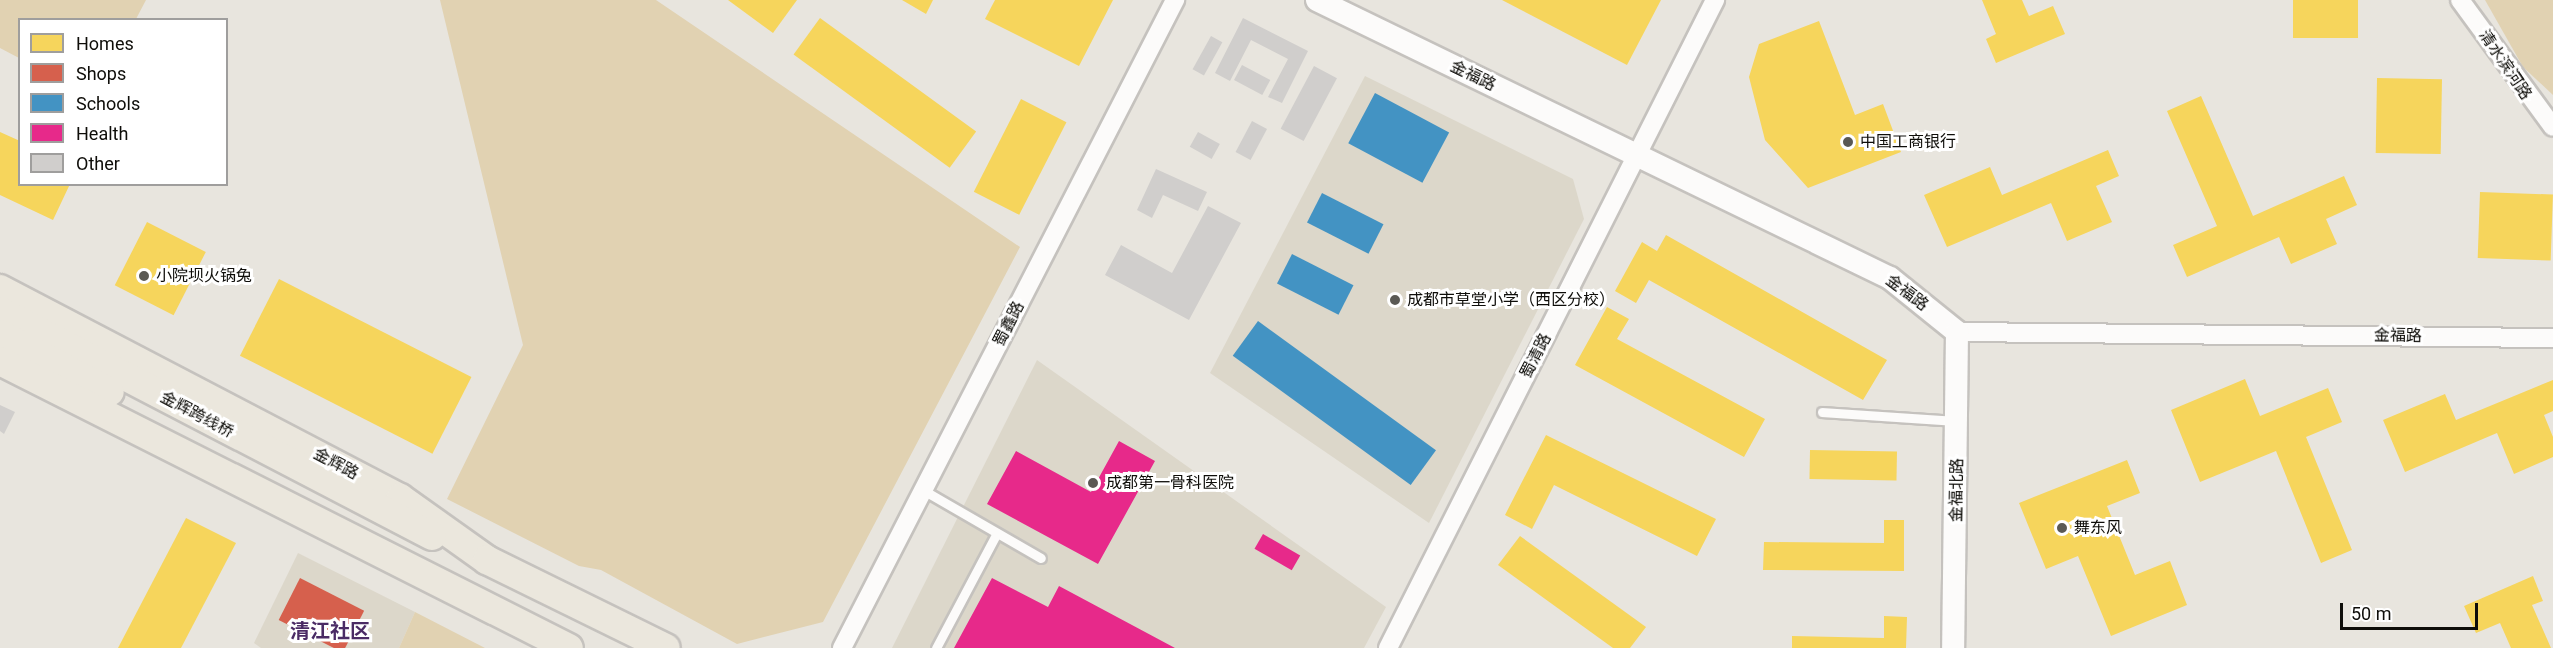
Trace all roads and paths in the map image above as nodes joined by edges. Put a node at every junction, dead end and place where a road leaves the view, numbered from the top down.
1 (1175, 0) edge
2 (1317, 0) edge
3 (1715, 0) edge
4 (2460, 0) edge
5 (2553, 127) edge
6 (1638, 156) junction
7 (0, 289) edge
8 (0, 311) edge
9 (1957, 332) junction
10 (0, 334) edge
11 (2553, 338) edge
12 (0, 361) edge
13 (1822, 412) dead end
14 (1959, 421) junction
15 (923, 490) junction
16 (382, 523) junction
17 (997, 533) junction
18 (1041, 558) dead end
19 (487, 560) junction
20 (459, 589) junction
21 (569, 648) edge
22 (666, 648) edge
23 (842, 648) edge
24 (936, 648) edge
25 (1388, 648) edge
26 (1953, 648) edge

1 - 15 street, 蜀鑫路
2 - 6 street, 金福路
3 - 6 street, 蜀清路
4 - 5 street, 清水滨河路
6 - 9 street, 金福路
6 - 25 street, 蜀清路
7 - 19 main road, 金辉路
8 - 16 main road, 金辉跨线桥
9 - 11 street, 金福路
9 - 14 street, 金福北路
10 - 16 main road, 金辉跨线桥
12 - 20 main road
13 - 14 lane
14 - 26 street, 金福北路
15 - 17 lane
15 - 23 street, 蜀鑫路
16 - 19 main road
16 - 20 main road
17 - 18 lane
17 - 24 lane
19 - 22 main road, 金辉路
20 - 21 main road

